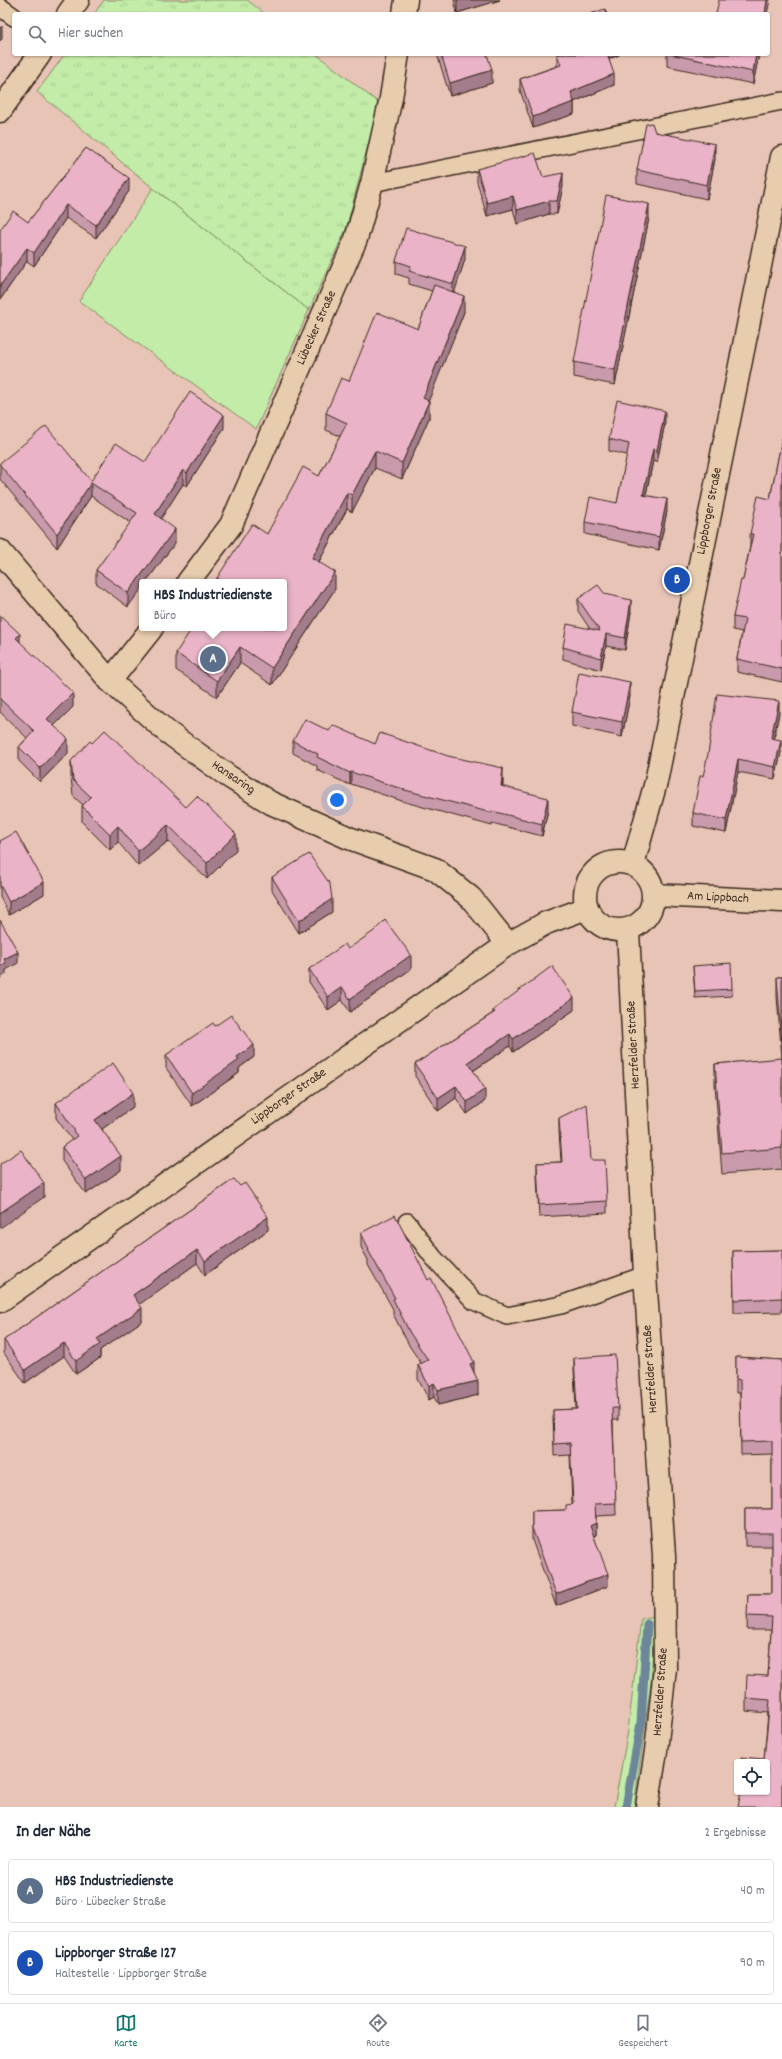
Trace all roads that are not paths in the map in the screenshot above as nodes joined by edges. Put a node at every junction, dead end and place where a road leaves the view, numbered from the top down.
1 (78, 0) edge
2 (406, 0) edge
3 (0, 7) edge
4 (69, 12) edge
5 (404, 12) edge
6 (12, 16) edge
7 (39, 56) edge
8 (398, 56) edge
9 (782, 101) edge
10 (0, 111) edge
11 (782, 157) edge
12 (372, 183) junction
13 (0, 551) edge
14 (190, 579) edge
15 (150, 631) edge
16 (110, 681) junction
17 (633, 864) junction
18 (654, 895) junction
19 (782, 901) edge
20 (587, 908) junction
21 (628, 930) junction
22 (508, 944) junction
23 (407, 1222) dead end
24 (645, 1276) junction
25 (0, 1301) edge
26 (647, 1807) edge

1 - 4 street
2 - 5 street
3 - 6 lane
7 - 10 street
8 - 12 street, Lübecker Straße
9 - 12 lane
11 - 17 street, Lippborger Straße
12 - 14 street, Lübecker Straße
13 - 16 street, Hansaring
15 - 16 street
16 - 22 street, Hansaring
17 - 18 street
17 - 20 street
18 - 19 street, Am Lippbach
18 - 21 street
20 - 21 street
20 - 22 street, Lippborger Straße
21 - 24 street, Herzfelder Straße
22 - 25 street, Lippborger Straße
23 - 24 lane
24 - 26 street, Herzfelder Straße

